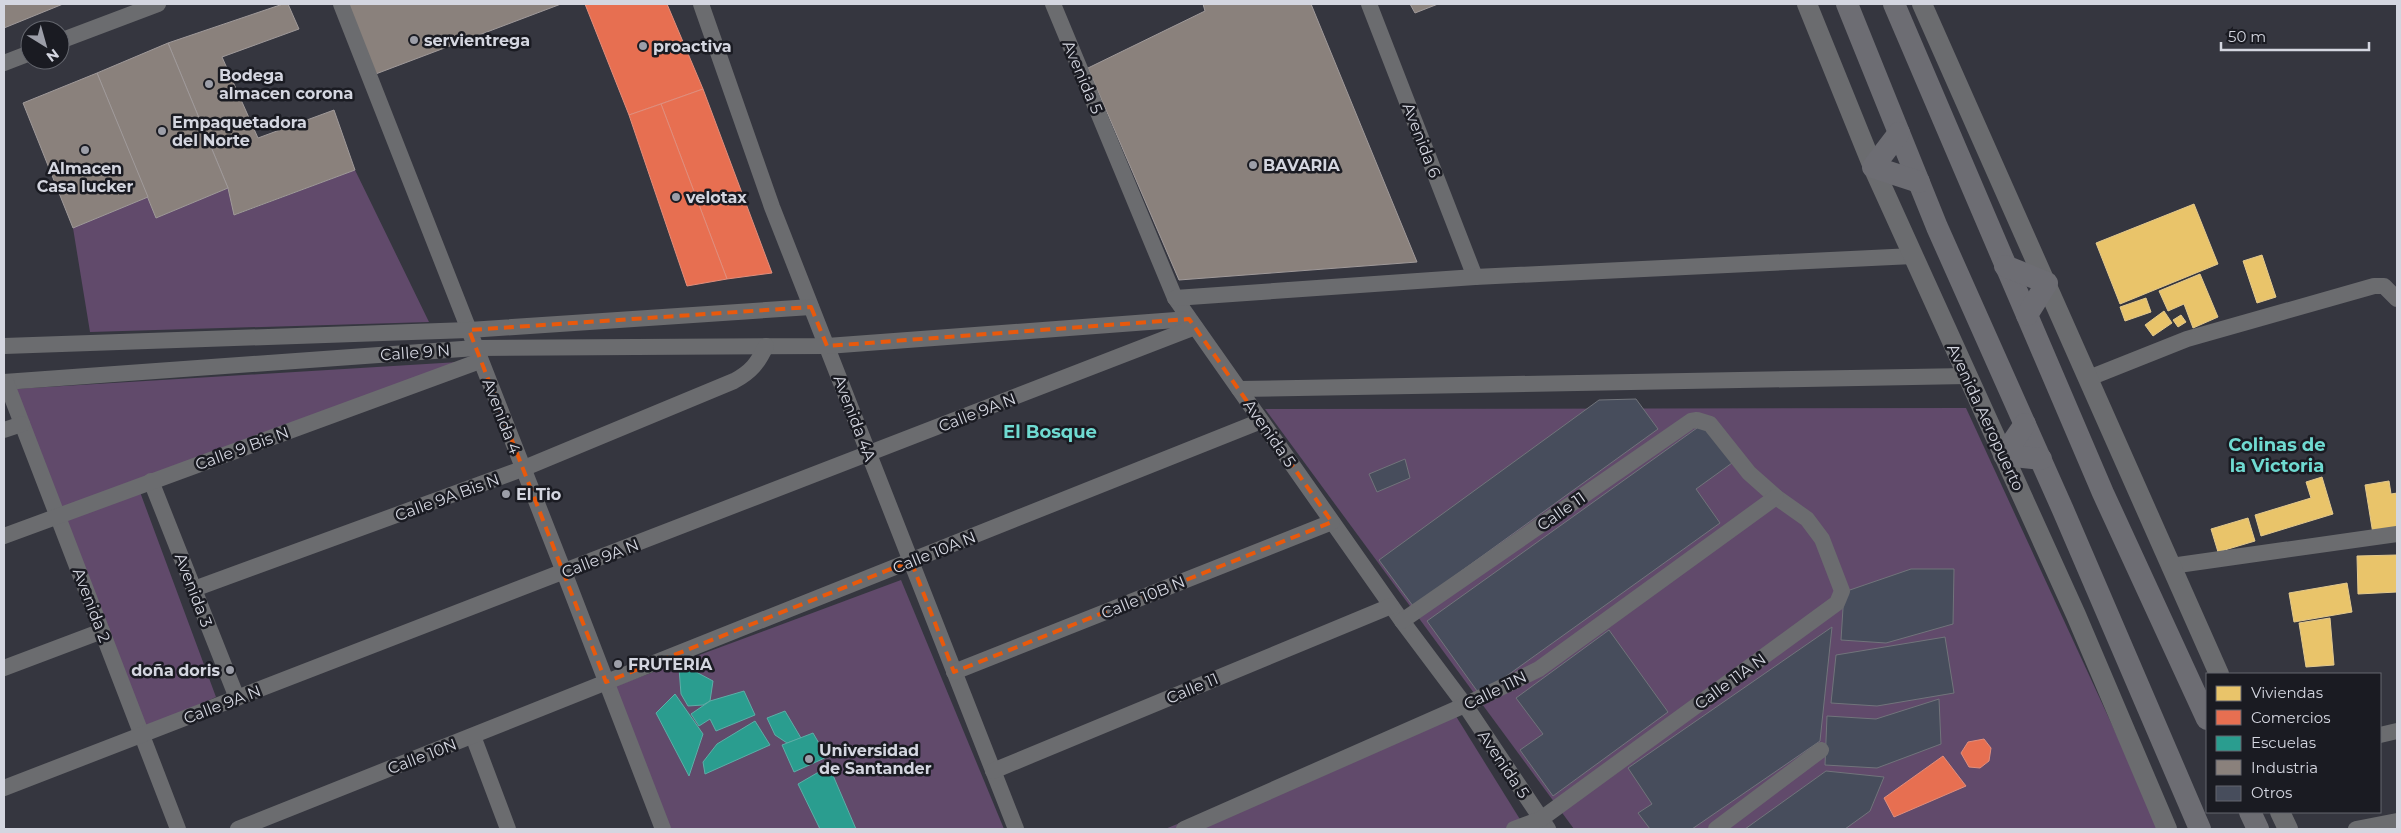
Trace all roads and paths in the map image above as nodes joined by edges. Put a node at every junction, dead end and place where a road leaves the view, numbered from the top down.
1 (158, 4) edge
2 (341, 4) edge
3 (701, 4) edge
4 (1053, 4) edge
5 (1369, 4) edge
6 (1807, 4) edge
7 (1847, 4) edge
8 (1894, 4) edge
9 (1922, 4) edge
10 (70, 37) edge
11 (20, 57) edge
12 (4, 63) edge
13 (1899, 133) junction
14 (1873, 166) junction
15 (1919, 182) junction
16 (1913, 256) junction
17 (2005, 266) junction
18 (1475, 277) junction
19 (2047, 283) junction
20 (1175, 298) junction
21 (2397, 299) edge
22 (811, 307) junction
23 (2027, 315) junction
24 (1192, 323) junction
25 (469, 330) junction
26 (4, 346) edge
27 (766, 346) junction
28 (827, 346) junction
29 (478, 354) junction
30 (1967, 376) junction
31 (2089, 378) junction
32 (5, 382) edge
33 (1239, 389) junction
34 (1697, 420) joint
35 (1261, 421) junction
36 (22, 424) junction
37 (2025, 424) junction
38 (4, 430) edge
39 (869, 454) junction
40 (2004, 455) junction
41 (2040, 459) junction
42 (522, 469) junction
43 (152, 481) junction
44 (1776, 498) junction
45 (57, 516) junction
46 (1332, 522) junction
47 (2397, 534) edge
48 (4, 536) edge
49 (911, 561) junction
50 (2171, 566) junction
51 (564, 572) junction
52 (194, 590) junction
53 (1391, 606) junction
54 (1402, 622) junction
55 (102, 631) junction
56 (4, 668) edge
57 (954, 672) junction
58 (2219, 673) edge
59 (606, 682) junction
60 (237, 698) junction
61 (1465, 705) junction
62 (2206, 717) edge
63 (2397, 731) edge
64 (142, 735) junction
65 (2381, 735) edge
66 (473, 736) junction
67 (1821, 750) dead end
68 (993, 771) junction
69 (4, 788) edge
70 (2250, 813) edge
71 (2280, 813) edge
72 (2397, 821) edge
73 (1212, 824) edge
74 (1544, 824) edge
75 (178, 829) edge
76 (238, 829) edge
77 (508, 829) edge
78 (663, 829) edge
79 (1016, 829) edge
80 (1184, 829) edge
81 (1514, 829) edge
82 (1716, 829) edge
83 (2167, 829) edge
84 (2200, 829) edge
85 (2258, 829) edge
86 (2288, 829) edge
87 (2356, 829) edge

1 - 10 street
2 - 25 street, Avenida 4
3 - 22 street, Avenida 4A
4 - 20 street, Avenida 5
5 - 18 street, Avenida 6
6 - 14 street, Avenida Aeropuerto
7 - 13 main road, Avenida Aeropuerto
8 - 17 main road
9 - 19 street
11 - 12 street
13 - 14 main road
13 - 15 main road, Avenida Aeropuerto
14 - 15 main road
14 - 16 street, Avenida Aeropuerto
15 - 37 main road, Avenida Aeropuerto
16 - 18 street
16 - 30 street, Avenida Aeropuerto
17 - 19 main road
17 - 23 main road
18 - 20 street
19 - 23 main road
19 - 31 street
20 - 24 street, Avenida 5
21 - 31 street
22 - 25 street, Calle 9 N
22 - 28 street, Avenida 4A
23 - 62 main road
24 - 28 street, Calle 9 N
24 - 33 street, Avenida 5
24 - 39 street, Calle 9A N
25 - 26 street, Calle 9 N
25 - 29 street, Avenida 4
27 - 28 street, Calle 9 N
27 - 29 street, Calle 9 N
27 - 42 street, Calle 9A Bis N
28 - 39 street, Avenida 4A
29 - 32 street, Calle 9 N
29 - 42 street, Avenida 4
29 - 43 street, Calle 9 Bis N
30 - 33 street
30 - 40 street, Avenida Aeropuerto
31 - 50 street
32 - 36 street, Avenida 2
33 - 35 street, Avenida 5
34 - 44 street, Calle 11A N
34 - 54 street, Calle 11
35 - 46 street, Avenida 5
35 - 49 street, Calle 10A N
36 - 38 street
36 - 45 street, Avenida 2
37 - 40 main road
37 - 41 main road, Avenida Aeropuerto
39 - 49 street, Avenida 4A
39 - 51 street, Calle 9A N
40 - 41 main road
40 - 83 street, Avenida Aeropuerto
41 - 84 main road, Avenida Aeropuerto
42 - 51 street, Avenida 4
42 - 52 street, Calle 9A Bis N
43 - 45 street, Calle 9 Bis N
43 - 52 street, Avenida 3
44 - 61 street, Calle 11N
44 - 74 street, Calle 11A N
45 - 48 street, Calle 9 Bis N
45 - 55 street, Avenida 2
46 - 53 street, Avenida 5
46 - 57 street, Calle 10B N
47 - 50 street
49 - 57 street, Avenida 4A
49 - 59 street, Calle 10A N
50 - 58 street
51 - 59 street, Avenida 4
51 - 60 street, Calle 9A N
52 - 60 street, Avenida 3
53 - 54 street, Avenida 5
53 - 68 street, Calle 11
54 - 61 street, Avenida 5
55 - 56 street
55 - 64 street, Avenida 2
57 - 68 street, Avenida 4A
59 - 66 street, Calle 10N
59 - 78 street, Avenida 4
60 - 64 street, Calle 9A N
61 - 73 street, Calle 11N
61 - 74 street, Avenida 5
63 - 65 street
64 - 69 street, Calle 9A N
64 - 75 street, Avenida 2
66 - 76 street, Calle 10N
66 - 77 street
67 - 82 street
68 - 79 street, Avenida 4A
70 - 85 main road
71 - 86 street
72 - 87 street
73 - 80 street, Calle 11N
74 - 81 street, Calle 11A N

